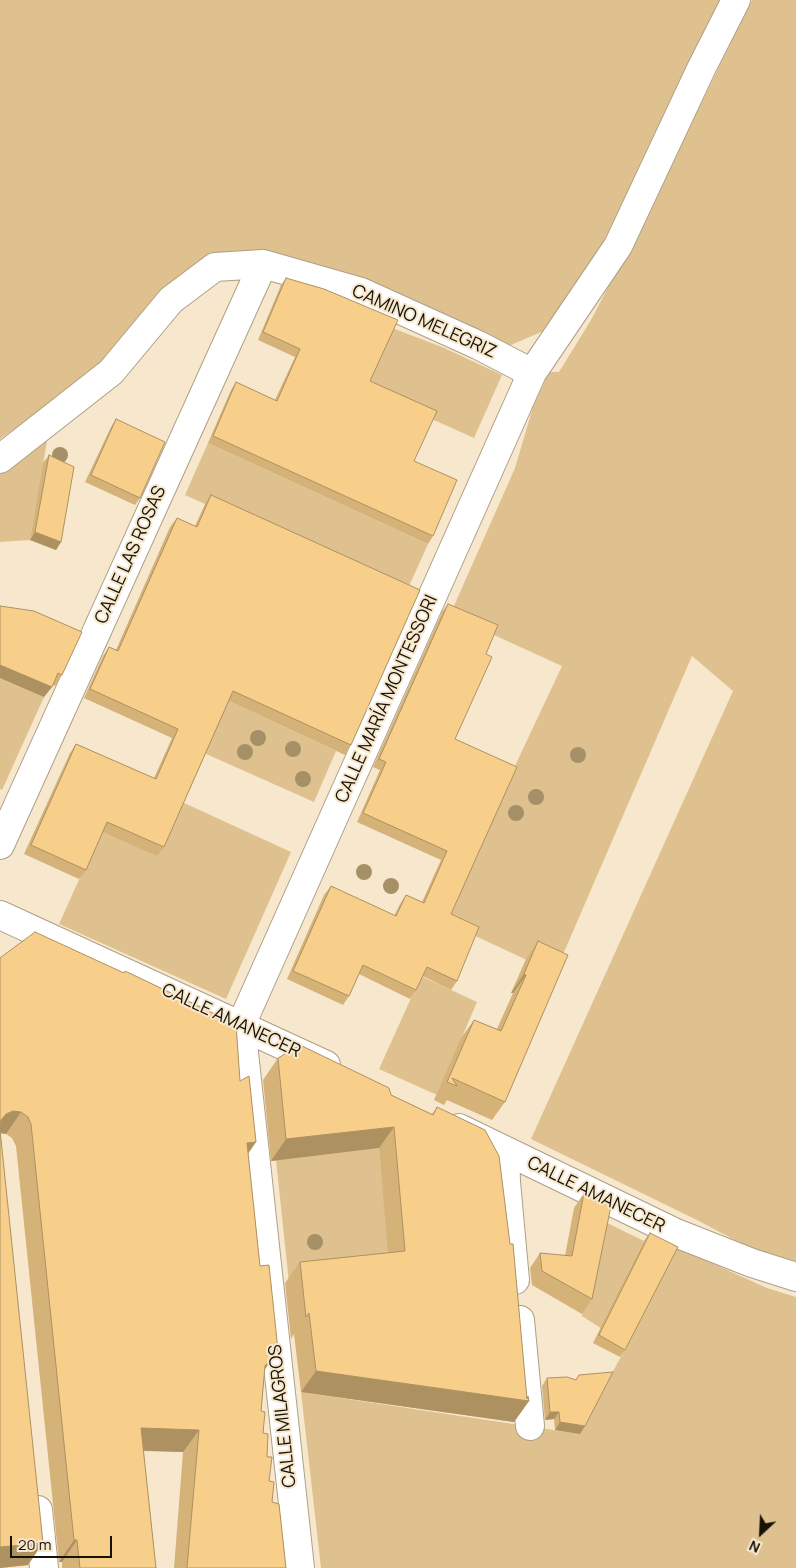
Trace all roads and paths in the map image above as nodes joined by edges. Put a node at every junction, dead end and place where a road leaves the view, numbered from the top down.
1 (736, 0) edge
2 (263, 264) junction
3 (532, 373) junction
4 (0, 459) edge
5 (0, 845) edge
6 (0, 915) edge
7 (241, 1025) junction
8 (347, 1075) edge
9 (437, 1118) edge
10 (506, 1151) junction
11 (796, 1277) edge
12 (530, 1426) edge
13 (36, 1490) edge
14 (44, 1568) edge
15 (300, 1568) edge

1 - 3 street, CALLE MARÍA MONTESSORI
2 - 3 street, CAMINO MELEGRIZ
2 - 4 street, CAMINO MELEGRIZ
2 - 5 street, CALLE LAS ROSAS
3 - 7 street, CALLE MARÍA MONTESSORI
6 - 7 street, CALLE AMANECER
7 - 8 street, CALLE AMANECER
7 - 15 street, CALLE MILAGROS
9 - 10 street, CALLE AMANECER
10 - 11 street, CALLE AMANECER
10 - 12 street
13 - 14 street

